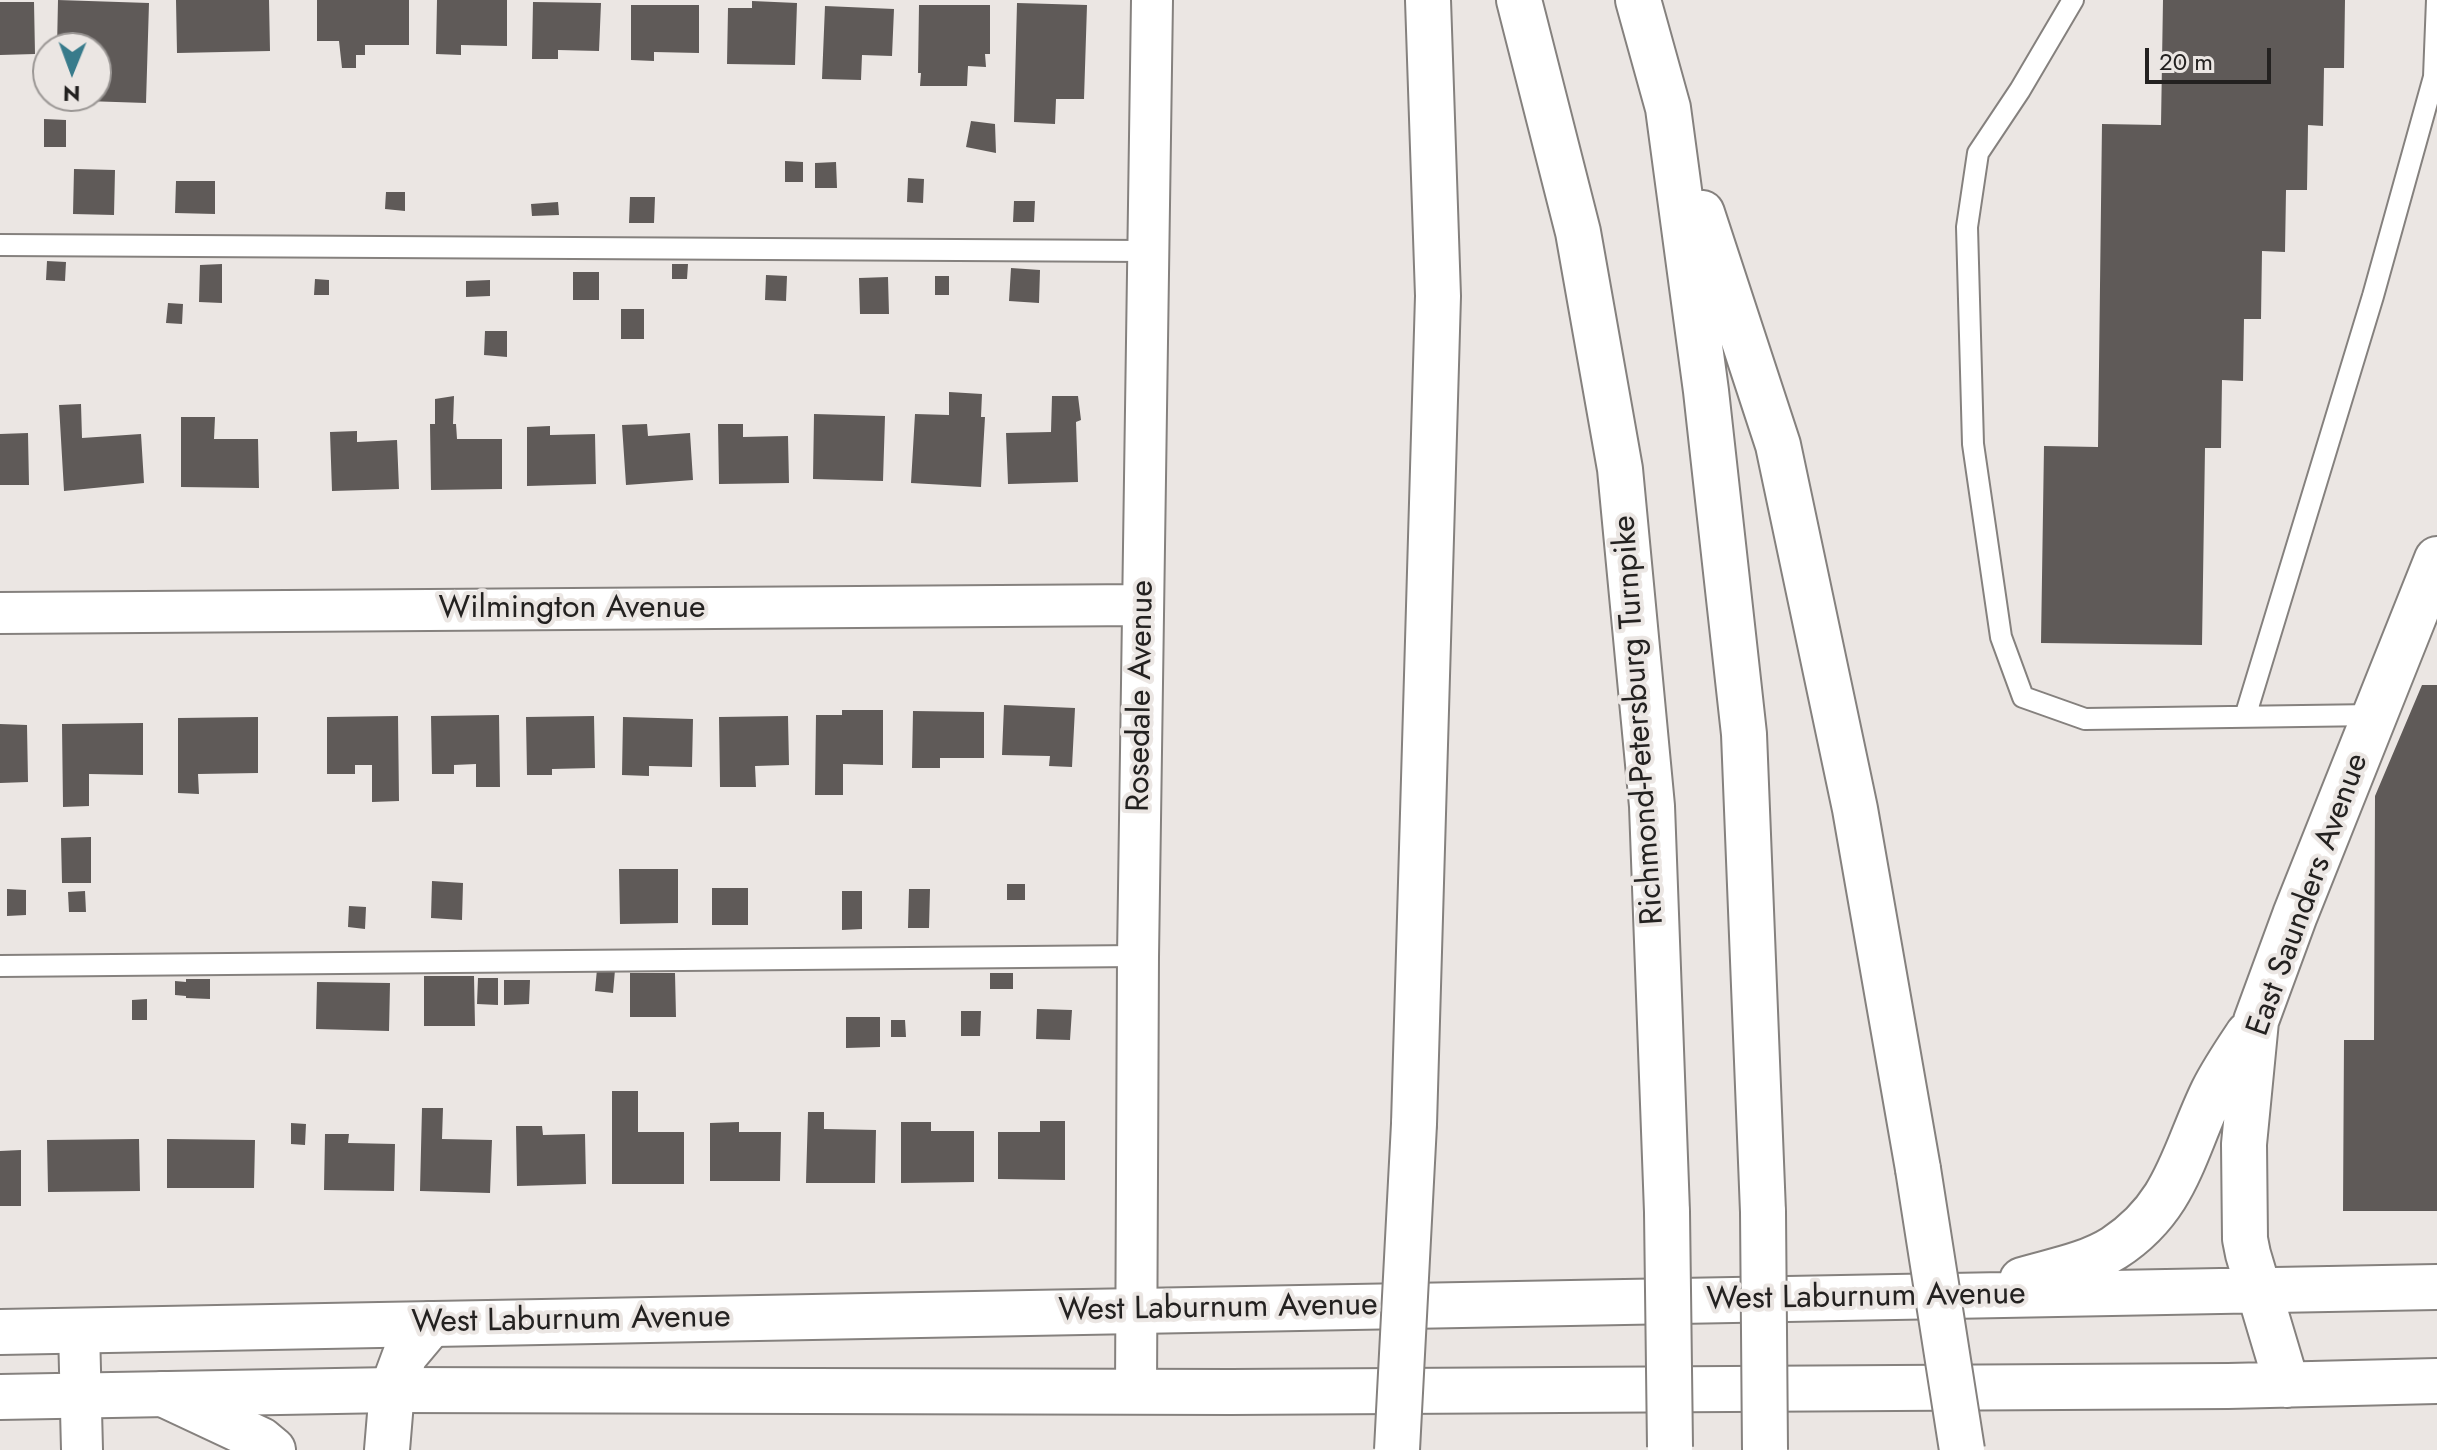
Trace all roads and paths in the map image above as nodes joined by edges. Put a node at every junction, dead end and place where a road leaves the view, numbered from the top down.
1 (1152, 0) edge
2 (1428, 0) edge
3 (1519, 0) edge
4 (1638, 0) edge
5 (2073, 0) edge
6 (2437, 0) edge
7 (1668, 108) junction
8 (0, 245) edge
9 (1148, 251) junction
10 (2437, 559) edge
11 (1143, 605) junction
12 (0, 613) edge
13 (2375, 715) junction
14 (2245, 717) junction
15 (1138, 956) junction
16 (0, 966) edge
17 (2256, 1021) junction
18 (2437, 1287) edge
19 (2259, 1290) junction
20 (1967, 1296) junction
21 (1136, 1310) junction
22 (431, 1324) junction
23 (79, 1330) junction
24 (0, 1332) edge
25 (2437, 1381) edge
26 (2287, 1385) junction
27 (392, 1390) junction
28 (1136, 1392) junction
29 (163, 1394) junction
30 (81, 1396) junction
31 (0, 1397) edge
32 (1670, 1449) edge
33 (82, 1450) edge
34 (273, 1450) edge
35 (387, 1450) edge
36 (1397, 1450) edge
37 (1765, 1450) edge
38 (1962, 1450) edge

1 - 9 street, Rosedale Avenue
2 - 36 main road, bridge
3 - 32 main road, Richmond-Petersburg Turnpike, bridge
4 - 7 main road
5 - 14 lane
6 - 14 lane
7 - 37 main road, bridge
7 - 38 main road, bridge
8 - 9 lane
9 - 11 street, Rosedale Avenue
10 - 13 main road, East Saunders Avenue
11 - 12 street, Wilmington Avenue
11 - 15 street, Rosedale Avenue
13 - 14 lane
13 - 17 main road, East Saunders Avenue
15 - 16 lane
15 - 21 street, Rosedale Avenue
17 - 19 main road, East Saunders Avenue
17 - 20 main road
18 - 19 main road, West Laburnum Avenue
19 - 20 main road, West Laburnum Avenue
19 - 26 main road, East Saunders Avenue
20 - 21 main road, West Laburnum Avenue
21 - 22 main road, West Laburnum Avenue
21 - 28 street, Rosedale Avenue
22 - 23 main road, West Laburnum Avenue
22 - 27 main road
23 - 24 main road, West Laburnum Avenue
23 - 30 street
25 - 26 main road, West Laburnum Avenue
26 - 28 main road, West Laburnum Avenue
27 - 28 main road, West Laburnum Avenue
27 - 29 main road, West Laburnum Avenue
27 - 35 main road
29 - 30 main road, West Laburnum Avenue
29 - 34 main road
30 - 31 main road, West Laburnum Avenue
30 - 33 street

